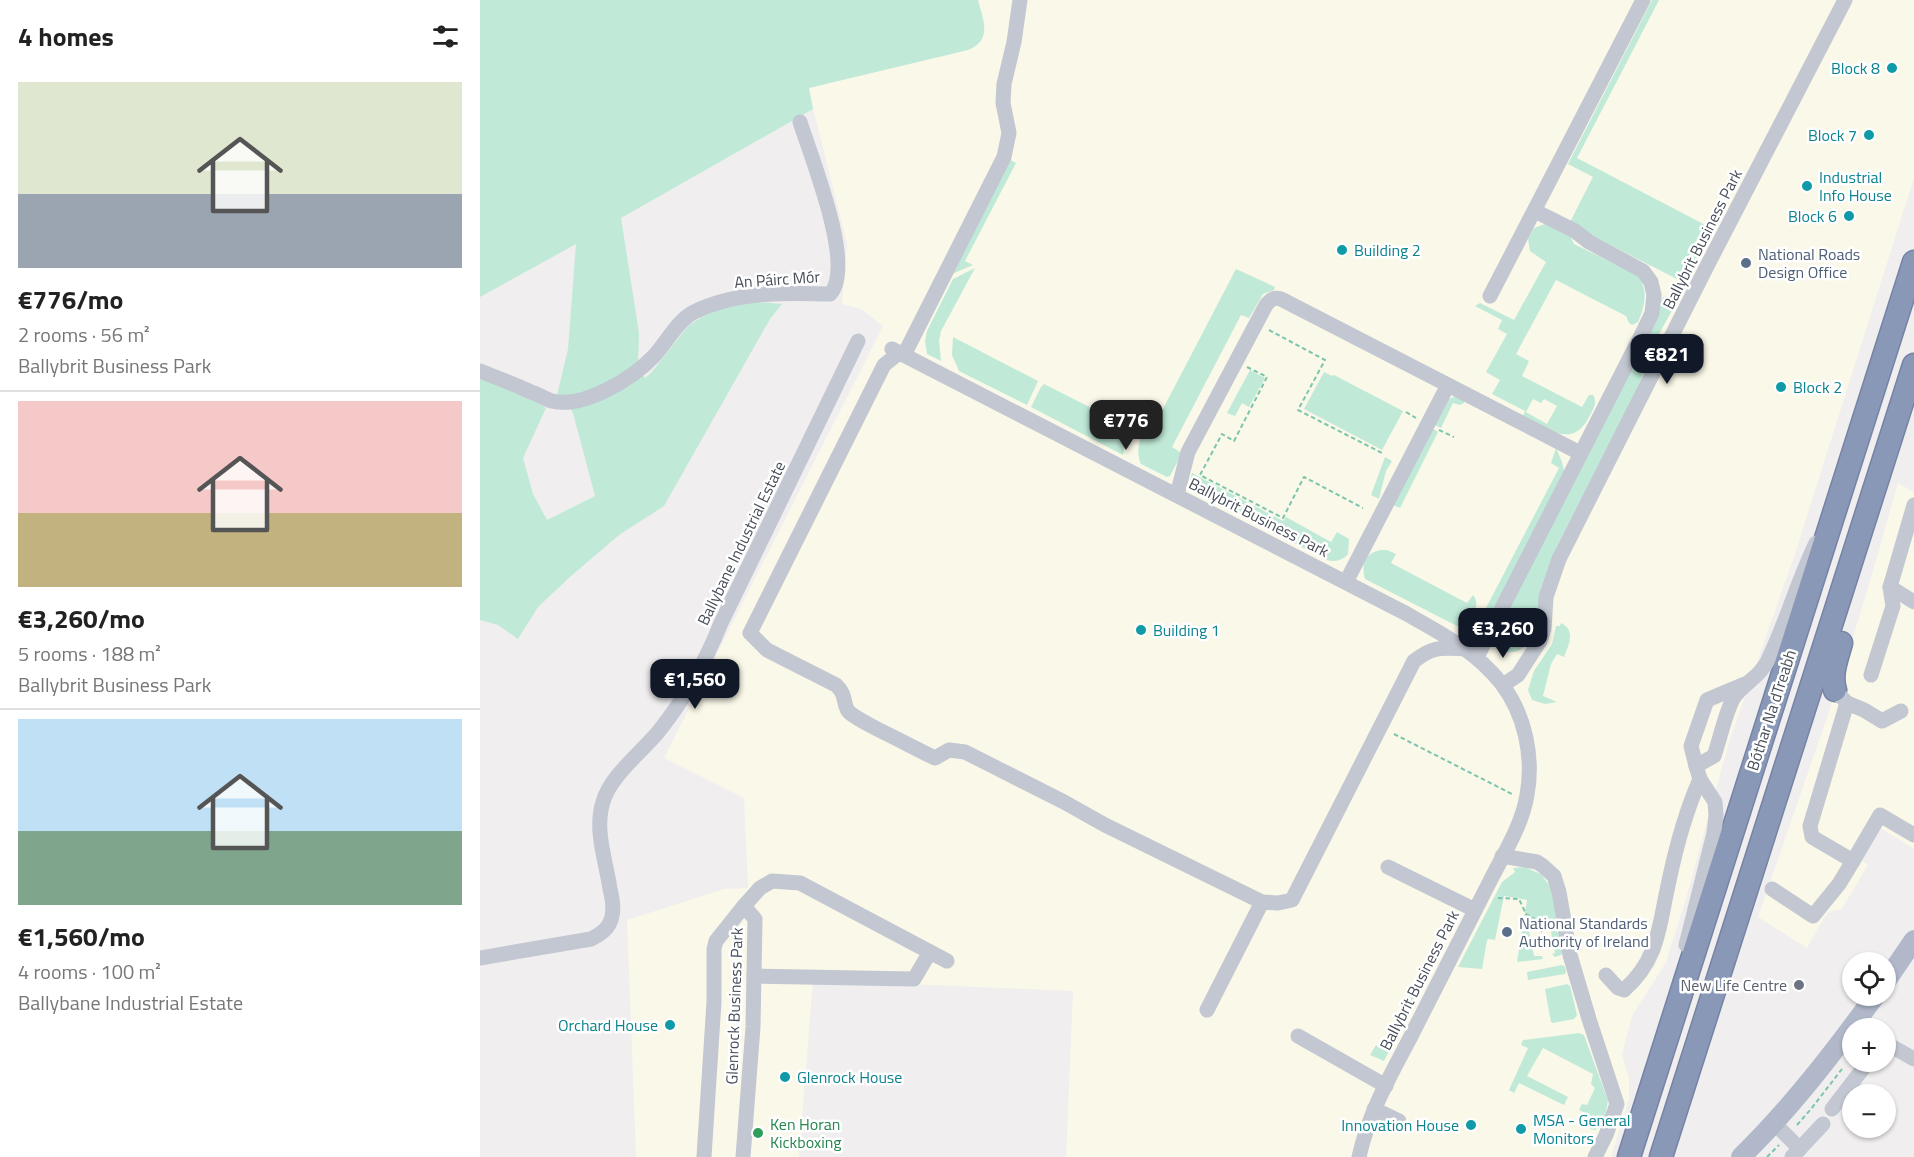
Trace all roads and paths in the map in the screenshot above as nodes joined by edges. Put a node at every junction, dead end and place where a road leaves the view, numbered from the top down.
1 (1020, 0) edge
2 (1643, 0) edge
3 (1845, 0) edge
4 (800, 123) dead end
5 (1535, 211) junction
6 (1914, 262) edge
7 (1490, 296) dead end
8 (1266, 329) dead end
9 (858, 341) dead end
10 (898, 352) junction
11 (1914, 365) edge
12 (1246, 366) dead end
13 (480, 371) edge
14 (1448, 385) junction
15 (1902, 403) junction
16 (1406, 412) dead end
17 (1421, 420) dead end
18 (1448, 435) dead end
19 (1454, 437) dead end
20 (1580, 453) junction
21 (1384, 454) dead end
22 (1841, 489) junction
23 (1177, 495) junction
24 (1914, 505) edge
25 (1363, 508) dead end
26 (1346, 582) junction
27 (1890, 587) junction
28 (1914, 602) edge
29 (1472, 653) junction
30 (1872, 675) dead end
31 (1746, 684) junction
32 (1503, 685) junction
33 (1841, 697) junction
34 (1901, 711) dead end
35 (1380, 727) junction
36 (1698, 773) junction
37 (1526, 801) junction
38 (1914, 835) edge
39 (1502, 856) junction
40 (1853, 861) junction
41 (1388, 867) dead end
42 (1772, 890) dead end
43 (1484, 893) junction
44 (1262, 902) junction
45 (744, 906) junction
46 (1475, 910) junction
47 (1542, 933) dead end
48 (1914, 940) edge
49 (930, 952) junction
50 (480, 958) edge
51 (947, 962) dead end
52 (1896, 966) edge
53 (1606, 975) dead end
54 (754, 976) junction
55 (1207, 1010) dead end
56 (1673, 1019) junction
57 (1298, 1036) dead end
58 (1842, 1044) edge
59 (1896, 1049) edge
60 (1914, 1059) edge
61 (1842, 1069) edge
62 (1860, 1072) edge
63 (1386, 1086) junction
64 (1374, 1109) junction
65 (1832, 1109) dead end
66 (1399, 1121) dead end
67 (1823, 1124) dead end
68 (1780, 1130) junction
69 (1796, 1153) edge
70 (704, 1157) edge
71 (743, 1157) edge
72 (1359, 1157) edge
73 (1594, 1157) edge
74 (1629, 1157) edge
75 (1661, 1157) edge
76 (1741, 1157) edge
77 (1767, 1157) edge

1 - 10 street
2 - 5 street
3 - 32 street, Ballybrit Business Park
4 - 13 street, An Páirc Mór
5 - 7 street
5 - 20 street
6 - 22 highway, Bóthar Na dTreabh
8 - 21 path
9 - 50 street, Ballybane Industrial Estate
10 - 23 street, Ballybrit Business Park
10 - 44 street
11 - 15 highway, Bóthar Na dTreabh
12 - 25 path
14 - 20 street
14 - 23 street
14 - 26 street
15 - 33 highway
15 - 75 highway, Bóthar Na dTreabh
16 - 17 path
18 - 19 path
20 - 29 street
22 - 31 street
22 - 56 highway, Bóthar Na dTreabh
23 - 26 street, Ballybrit Business Park
24 - 27 street
26 - 29 street, Ballybrit Business Park
27 - 28 street
27 - 30 street
29 - 32 street, Ballybrit Business Park
29 - 35 street
31 - 36 street
31 - 36 street
32 - 37 street, Ballybrit Business Park
33 - 34 street
33 - 40 street
35 - 37 path
35 - 44 street
36 - 53 street
36 - 56 street
37 - 39 street, Ballybrit Business Park
38 - 40 street
39 - 43 street, Ballybrit Business Park
39 - 73 street
40 - 42 street
41 - 46 street
43 - 46 street, Ballybrit Business Park
43 - 47 path
44 - 55 street
45 - 49 street
45 - 54 street, Glenrock Business Park
45 - 70 street, Glenrock Business Park
46 - 63 street, Ballybrit Business Park
48 - 52 main road
49 - 51 street
49 - 54 street
54 - 71 street, Glenrock Business Park
56 - 74 highway, Bóthar Na dTreabh
57 - 63 street
58 - 68 main road
59 - 60 street
61 - 68 path
62 - 65 street
63 - 64 street, Ballybrit Business Park
64 - 66 street
64 - 72 street, Ballybrit Business Park
67 - 69 street
68 - 69 street
68 - 76 main road
68 - 77 path

